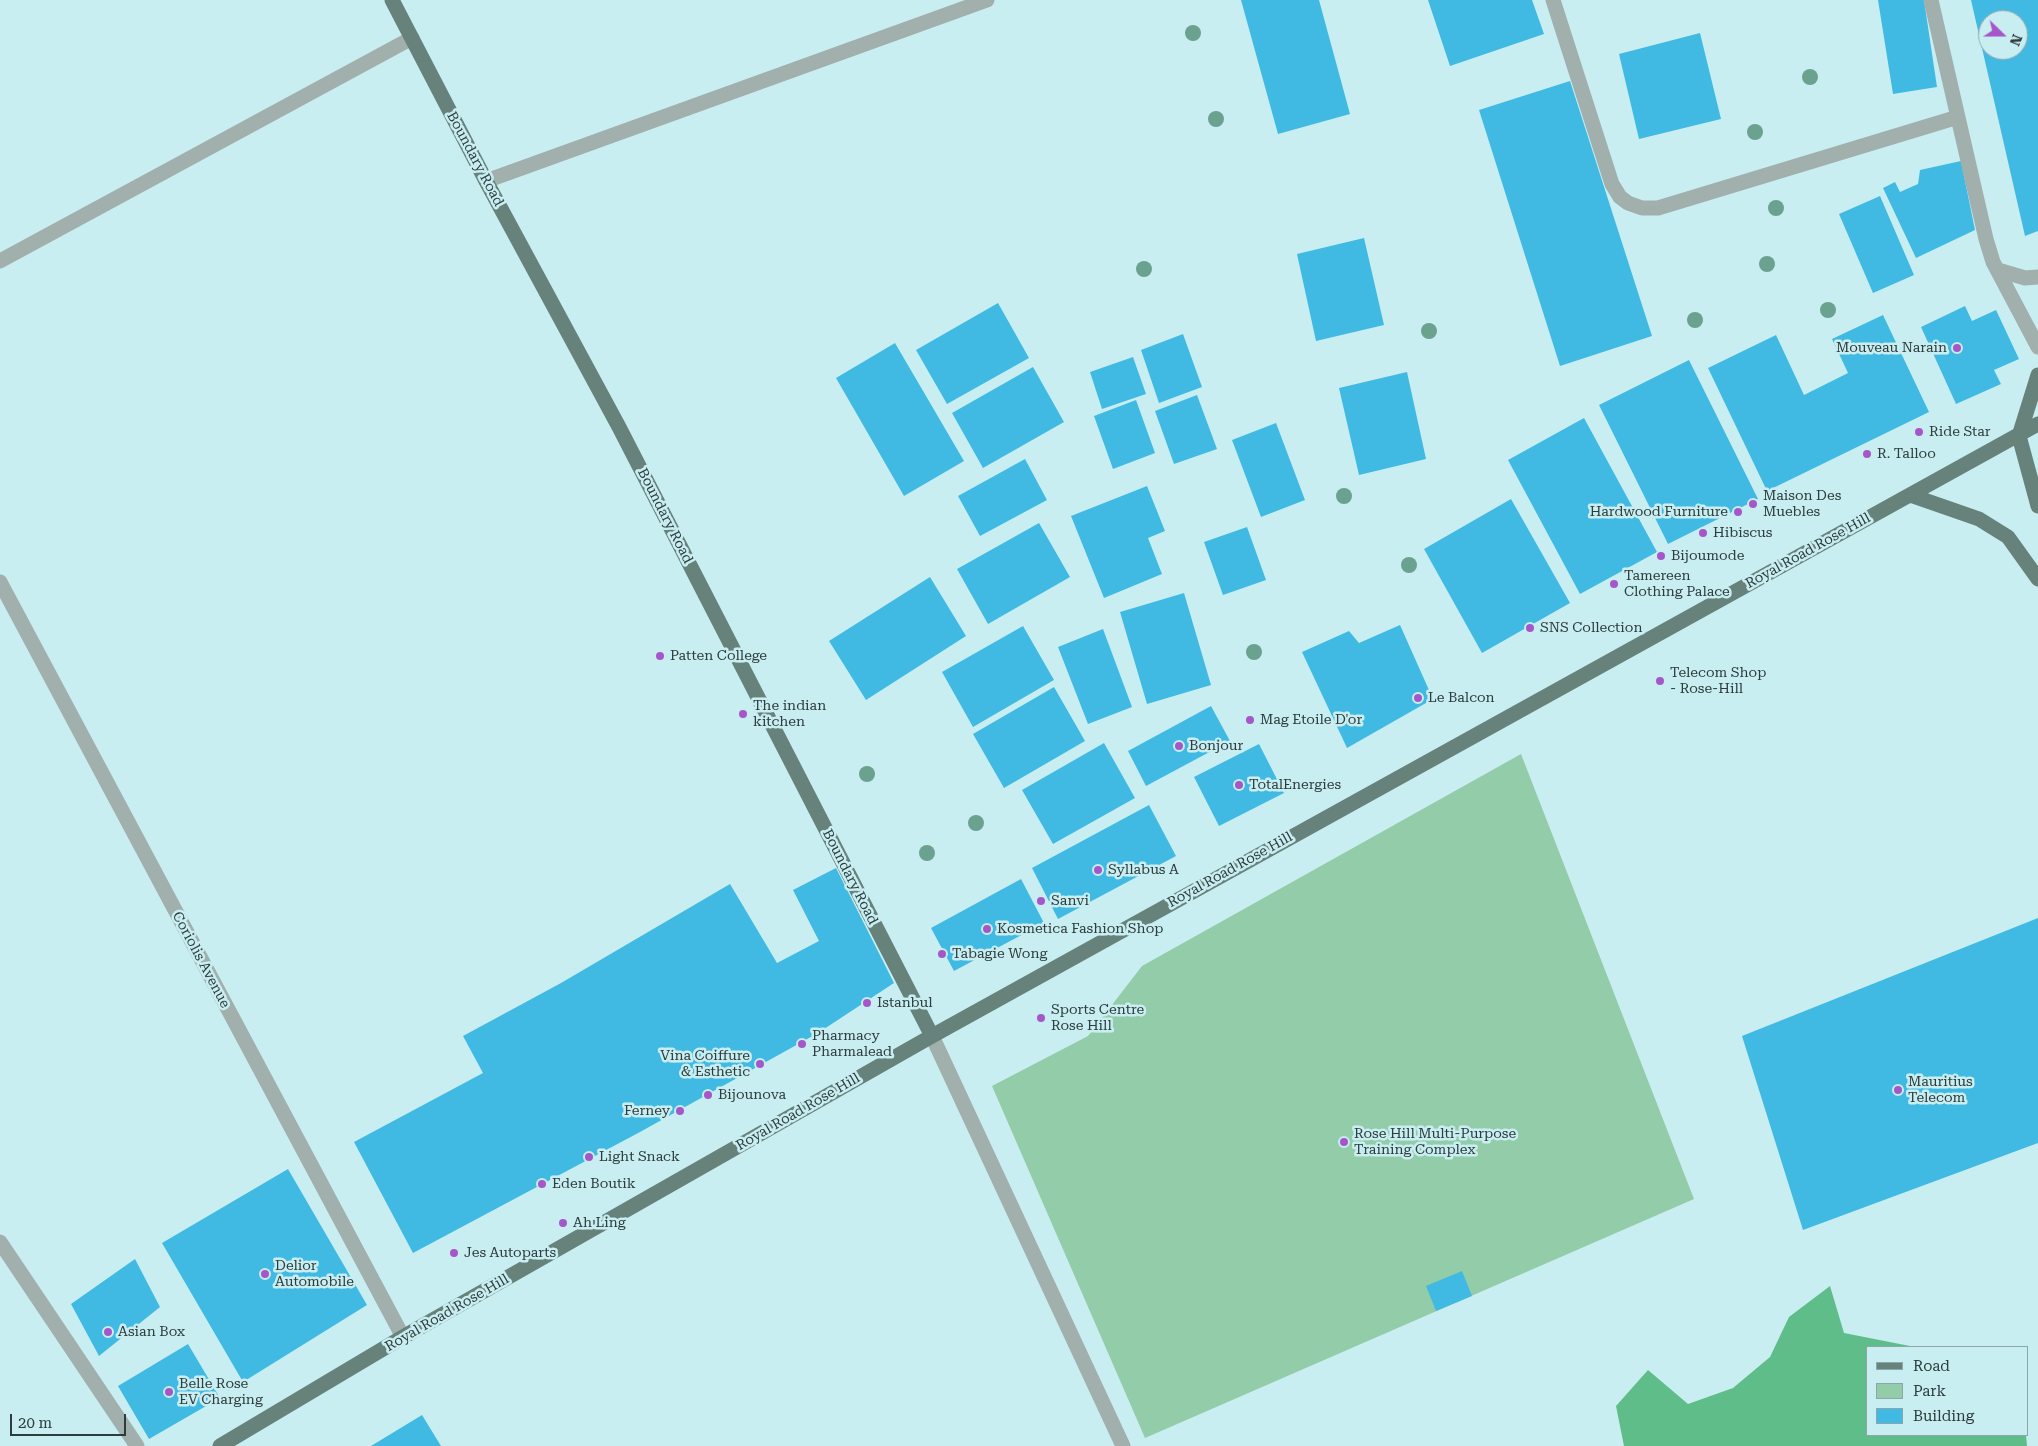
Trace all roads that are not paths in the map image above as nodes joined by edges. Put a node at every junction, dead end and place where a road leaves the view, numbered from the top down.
1 (392, 0) edge
2 (987, 0) edge
3 (1931, 0) edge
4 (1557, 2) edge
5 (412, 38) junction
6 (1958, 117) junction
7 (486, 181) junction
8 (0, 261) edge
9 (1998, 270) junction
10 (2038, 277) edge
11 (2038, 347) edge
12 (2038, 375) edge
13 (2038, 424) edge
14 (2019, 436) junction
15 (1910, 495) junction
16 (2038, 506) edge
17 (2038, 579) edge
18 (0, 582) edge
19 (932, 1036) junction
20 (0, 1242) edge
21 (403, 1337) junction
22 (137, 1446) edge
23 (220, 1446) edge
24 (1123, 1446) edge

1 - 5 main road, Boundary Road
2 - 7 street
3 - 6 street
4 - 6 street
5 - 7 main road, Boundary Road
5 - 8 street
6 - 9 street
7 - 19 main road, Boundary Road
9 - 10 street
9 - 11 street
12 - 14 main road
13 - 14 main road, Royal Road Rose Hill
14 - 15 main road, Royal Road Rose Hill
14 - 16 main road
15 - 17 main road
15 - 19 main road, Royal Road Rose Hill
18 - 21 street, Coriolis Avenue
19 - 21 main road, Royal Road Rose Hill
19 - 24 street
20 - 22 street
21 - 23 main road, Royal Road Rose Hill

